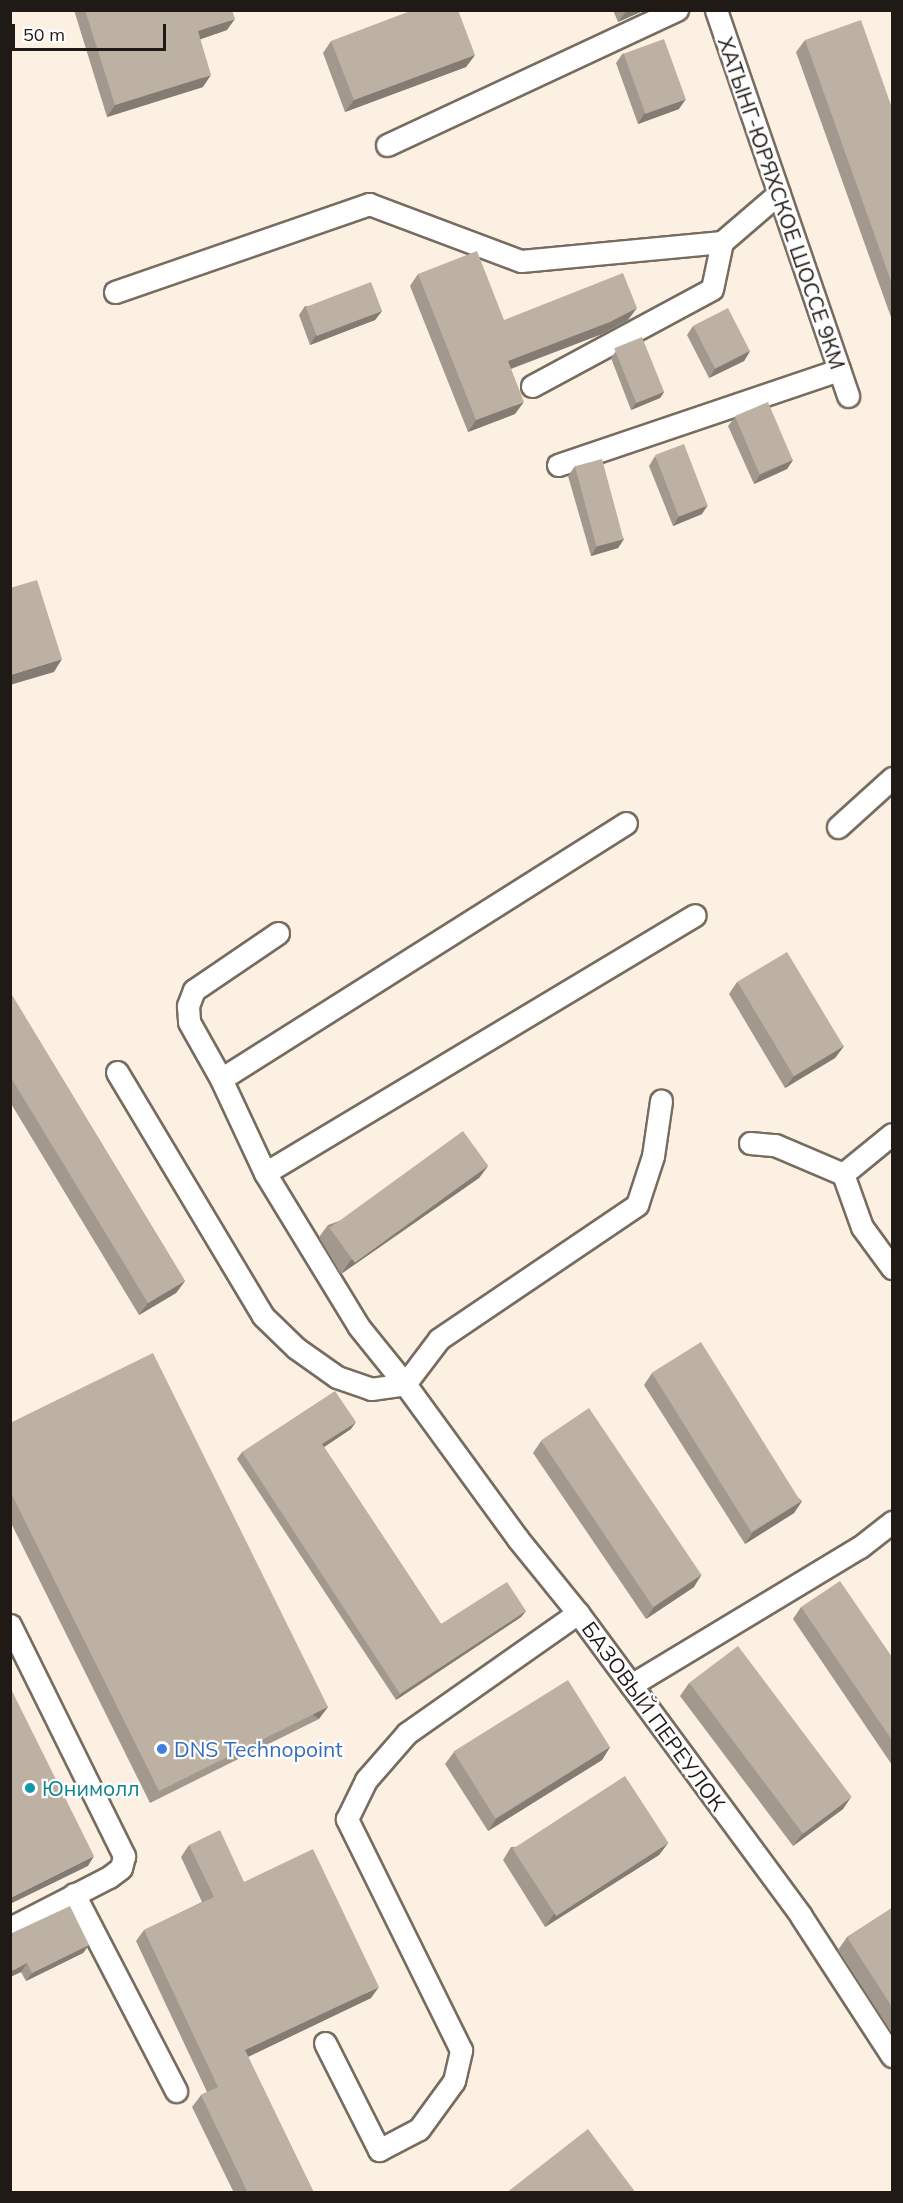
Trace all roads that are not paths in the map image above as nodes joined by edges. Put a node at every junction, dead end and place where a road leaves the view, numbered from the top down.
1 (677, 10) edge
2 (716, 10) edge
3 (387, 145) dead end
4 (778, 193) junction
5 (722, 242) junction
6 (115, 292) dead end
7 (838, 370) junction
8 (532, 386) dead end
9 (848, 396) dead end
10 (558, 465) dead end
11 (892, 778) edge
12 (626, 823) dead end
13 (838, 827) dead end
14 (695, 915) dead end
15 (278, 933) dead end
16 (117, 1072) dead end
17 (221, 1079) junction
18 (661, 1101) dead end
19 (892, 1134) edge
20 (750, 1143) dead end
21 (265, 1173) junction
22 (843, 1174) junction
23 (892, 1268) edge
24 (405, 1384) junction
25 (892, 1522) edge
26 (578, 1613) junction
27 (10, 1625) edge
28 (631, 1685) junction
29 (74, 1894) junction
30 (10, 1928) edge
31 (325, 2043) dead end
32 (892, 2056) edge
33 (176, 2091) dead end

1 - 3 street
2 - 4 street, ХАТЫНГ-ЮРЯХСКОЕ ШОССЕ 9КМ
4 - 5 street
4 - 7 street, ХАТЫНГ-ЮРЯХСКОЕ ШОССЕ 9КМ
5 - 6 street
5 - 8 street
7 - 9 street, ХАТЫНГ-ЮРЯХСКОЕ ШОССЕ 9КМ
7 - 10 street
11 - 13 street
12 - 17 street
14 - 21 street
15 - 17 street, БАЗОВЫЙ ПЕРЕУЛОК
16 - 24 street
17 - 21 street, БАЗОВЫЙ ПЕРЕУЛОК
18 - 24 street
19 - 22 street
20 - 22 street
21 - 24 street, БАЗОВЫЙ ПЕРЕУЛОК
22 - 23 street
24 - 26 street, БАЗОВЫЙ ПЕРЕУЛОК
25 - 28 street
26 - 28 street, БАЗОВЫЙ ПЕРЕУЛОК
26 - 31 street
27 - 29 street
28 - 32 street, БАЗОВЫЙ ПЕРЕУЛОК
29 - 30 street
29 - 33 street

